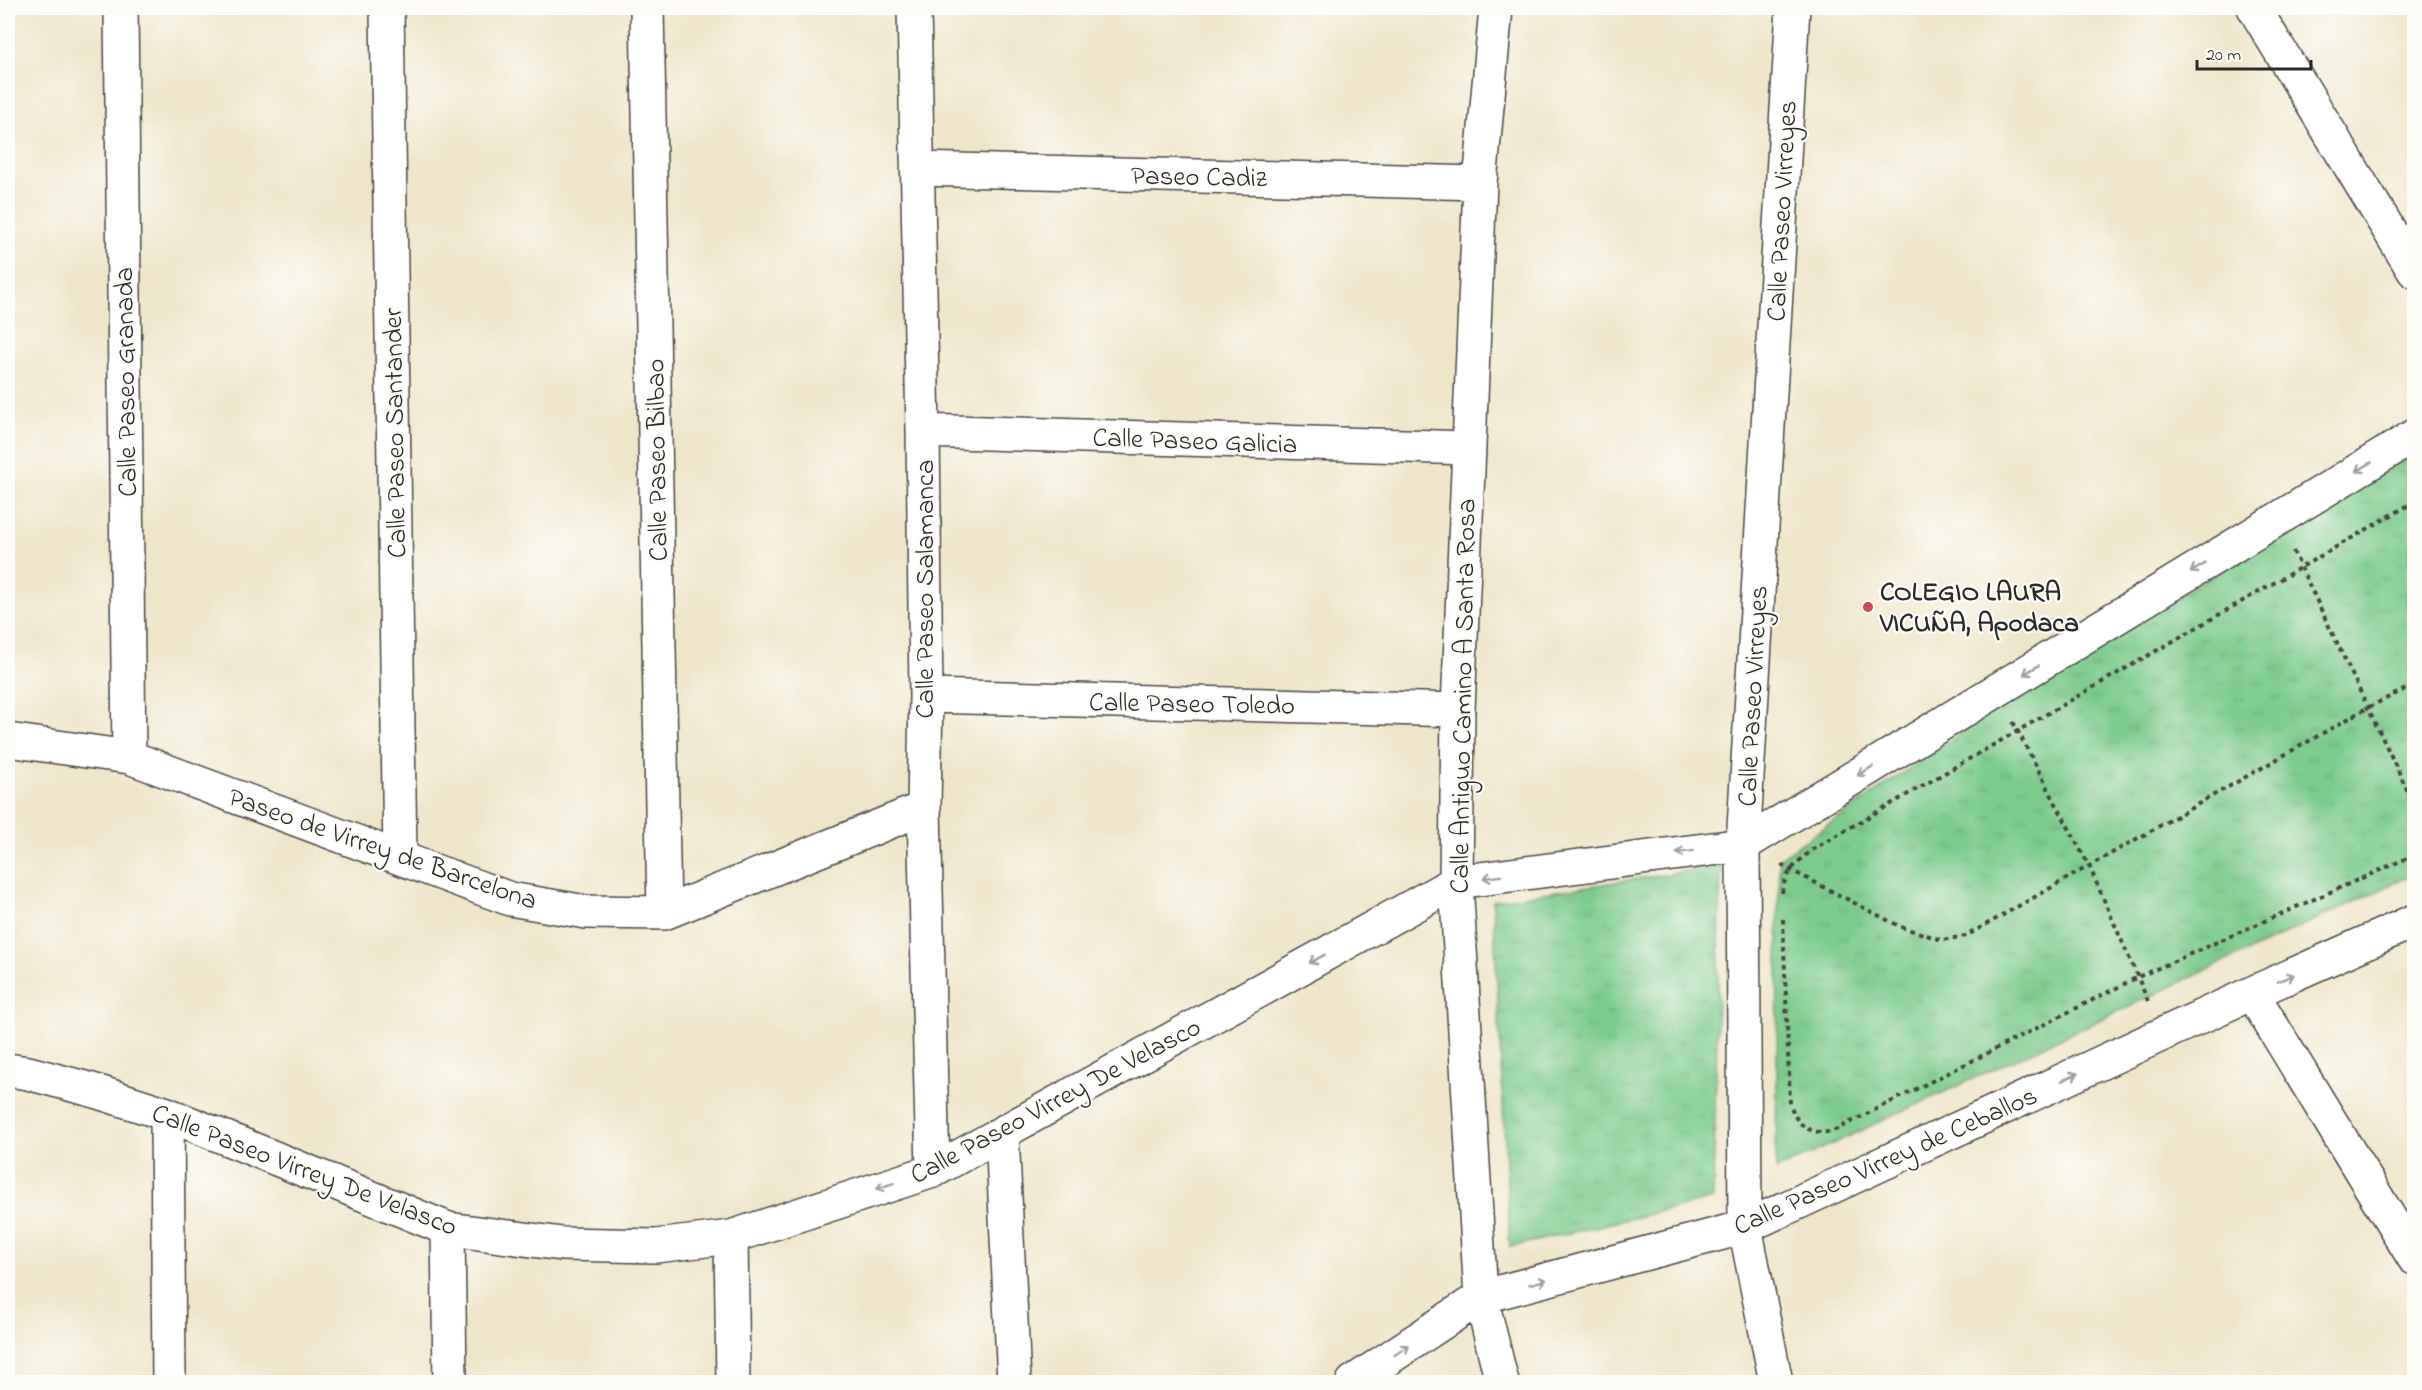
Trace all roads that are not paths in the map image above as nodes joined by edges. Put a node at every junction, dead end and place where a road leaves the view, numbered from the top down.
1 (121, 8) edge
2 (387, 8) edge
3 (647, 8) edge
4 (914, 8) edge
5 (1496, 8) edge
6 (1793, 8) edge
7 (2254, 8) edge
8 (918, 169) junction
9 (1480, 183) junction
10 (2415, 271) edge
11 (923, 431) junction
12 (2415, 436) edge
13 (1468, 448) junction
14 (926, 696) junction
15 (1458, 710) junction
16 (8, 740) edge
17 (129, 757) junction
18 (924, 808) junction
19 (1743, 845) junction
20 (400, 858) junction
21 (1456, 882) junction
22 (664, 913) junction
23 (2415, 921) edge
24 (2252, 993) junction
25 (8, 1070) edge
26 (167, 1114) junction
27 (1002, 1134) junction
28 (933, 1171) junction
29 (1745, 1227) junction
30 (448, 1229) junction
31 (730, 1237) junction
32 (2415, 1258) edge
33 (1481, 1297) junction
34 (169, 1383) edge
35 (450, 1383) edge
36 (733, 1383) edge
37 (1014, 1383) edge
38 (1353, 1383) edge
39 (1502, 1383) edge
40 (1776, 1383) edge

1 - 17 street, Calle Paseo Granada
2 - 20 street, Calle Paseo Santander
3 - 22 street, Calle Paseo Bilbao
4 - 8 street, Calle Paseo Salamanca
5 - 9 street, Calle Antiguo Camino A Santa Rosa
6 - 19 street, Calle Paseo Virreyes
7 - 10 street
8 - 9 street, Paseo Cadiz
8 - 11 street, Calle Paseo Salamanca
9 - 13 street, Calle Antiguo Camino A Santa Rosa
11 - 13 street, Calle Paseo Galicia
11 - 14 street, Calle Paseo Salamanca
12 -> 19 street
13 - 15 street, Calle Antiguo Camino A Santa Rosa
14 - 15 street, Calle Paseo Toledo
14 - 18 street, Calle Paseo Salamanca
15 - 21 street, Calle Antiguo Camino A Santa Rosa
16 - 17 street, Paseo de Virrey de Barcelona
17 - 20 street, Paseo de Virrey de Barcelona
18 - 22 street, Paseo de Virrey de Barcelona
18 - 28 street, Calle Paseo Salamanca
19 -> 21 street, Calle Paseo Virrey De Velasco
19 - 29 street, Calle Paseo Virreyes
20 - 22 street, Paseo de Virrey de Barcelona
21 -> 27 street, Calle Paseo Virrey De Velasco
21 - 33 street, Calle Antiguo Camino A Santa Rosa
24 -> 23 street, Calle Paseo Virrey de Ceballos
29 -> 24 street, Calle Paseo Virrey de Ceballos
24 - 32 street
25 - 26 street, Calle Paseo Virrey De Velasco
26 - 30 street, Calle Paseo Virrey De Velasco
26 - 34 street
27 - 28 street, Calle Paseo Virrey De Velasco
27 - 37 street
28 -> 31 street, Calle Paseo Virrey De Velasco
33 -> 29 street, Calle Paseo Virrey de Ceballos
29 - 40 street, Calle Paseo Virreyes
30 - 31 street, Calle Paseo Virrey De Velasco
30 - 35 street
31 - 36 street
38 -> 33 street, Calle Paseo Virrey de Ceballos
33 - 39 street, Calle Antiguo Camino A Santa Rosa

